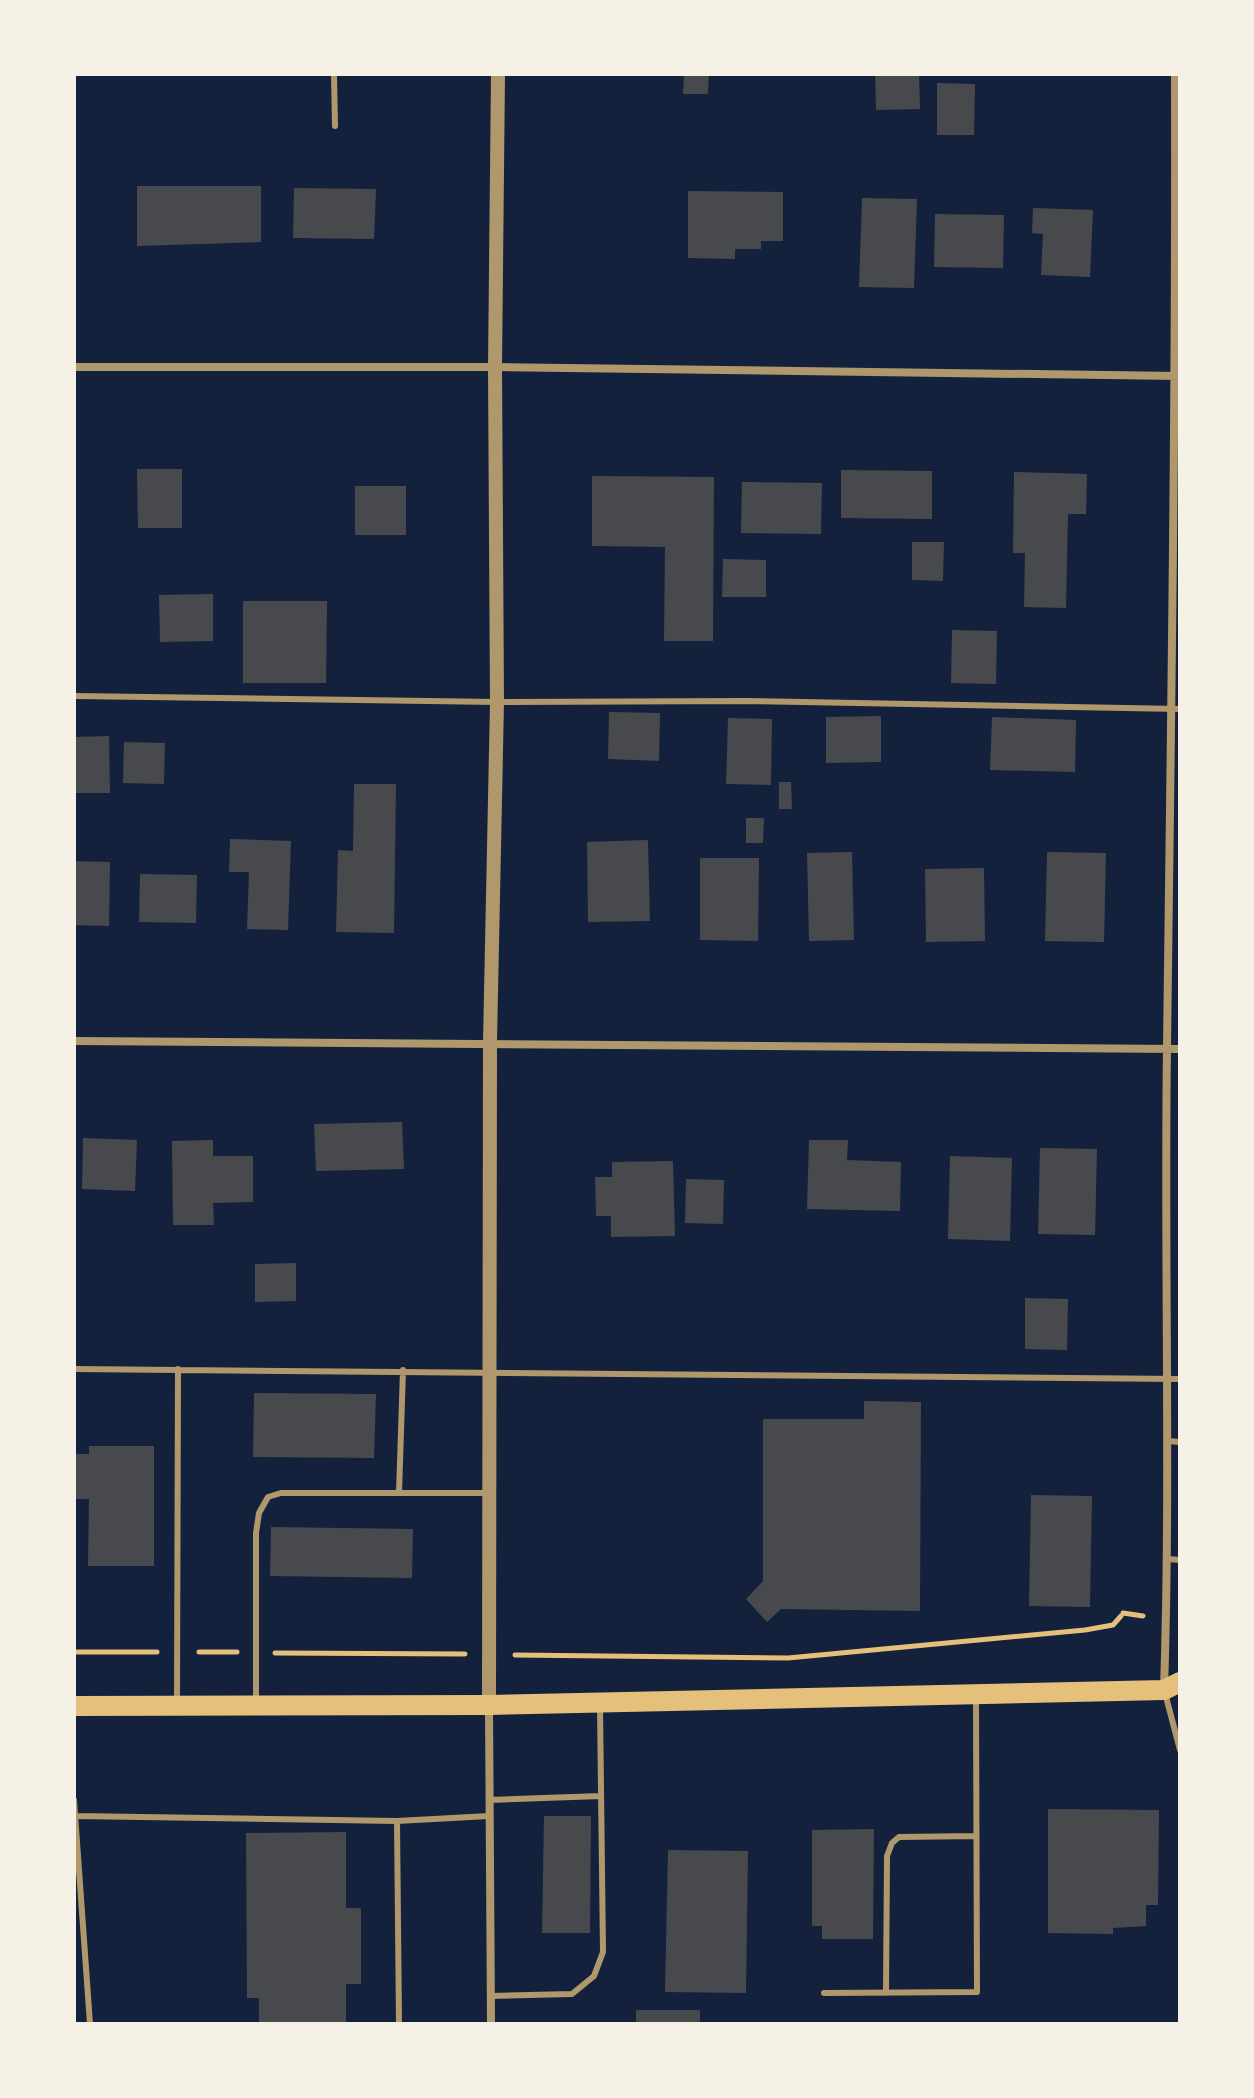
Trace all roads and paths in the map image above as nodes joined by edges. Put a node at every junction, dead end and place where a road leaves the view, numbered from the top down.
1 (334, 74) edge
2 (498, 74) edge
3 (1175, 74) edge
4 (335, 126) dead end
5 (74, 367) edge
6 (495, 367) junction
7 (1178, 376) edge
8 (74, 696) edge
9 (497, 702) junction
10 (1177, 709) edge
11 (74, 1041) edge
12 (490, 1042) junction
13 (1167, 1048) junction
14 (1180, 1049) edge
15 (74, 1369) edge
16 (178, 1369) junction
17 (403, 1370) junction
18 (490, 1370) junction
19 (1167, 1378) junction
20 (1180, 1379) edge
21 (1167, 1441) junction
22 (1180, 1442) edge
23 (399, 1493) junction
24 (489, 1493) junction
25 (1168, 1559) junction
26 (1180, 1560) edge
27 (1121, 1616) dead end
28 (74, 1652) edge
29 (176, 1652) junction
30 (256, 1652) junction
31 (489, 1654) junction
32 (1175, 1690) edge
33 (976, 1695) junction
34 (600, 1702) junction
35 (177, 1705) junction
36 (489, 1705) junction
37 (74, 1706) edge
38 (256, 1706) junction
39 (1180, 1750) edge
40 (601, 1796) junction
41 (74, 1800) edge
42 (489, 1800) junction
43 (76, 1816) junction
44 (489, 1816) junction
45 (397, 1821) junction
46 (976, 1836) junction
47 (824, 1993) dead end
48 (886, 1993) junction
49 (491, 1996) junction
50 (90, 2024) edge
51 (399, 2024) edge
52 (491, 2024) edge

1 - 4 lane
2 - 6 street
3 - 7 street
5 - 6 street
6 - 7 street
6 - 9 street
7 - 10 street
8 - 9 lane
9 - 10 lane
9 - 12 street
10 - 13 street
11 - 12 street
12 - 13 street
12 - 18 street
13 - 14 street
13 - 19 street
15 - 16 lane
16 - 17 lane
16 - 29 lane
17 - 18 lane
17 - 23 lane
18 - 19 lane
18 - 24 street
19 - 20 lane
19 - 21 street
21 - 22 lane
21 - 25 street
23 - 24 lane
23 - 30 lane
24 - 31 street
25 - 26 lane
25 - 32 street
27 - 31 path
28 - 29 path
29 - 30 path
29 - 35 lane
30 - 31 path
30 - 38 lane
31 - 36 street
32 - 33 main road
32 - 39 lane
33 - 34 main road
33 - 46 lane
34 - 36 main road
34 - 40 lane
35 - 37 main road
35 - 38 main road
36 - 38 main road
36 - 42 street
40 - 42 lane
40 - 49 lane
41 - 43 lane
42 - 44 street
43 - 45 lane
43 - 50 lane
44 - 45 lane
44 - 49 street
45 - 51 lane
46 - 48 lane
46 - 48 lane
47 - 48 lane
49 - 52 street

